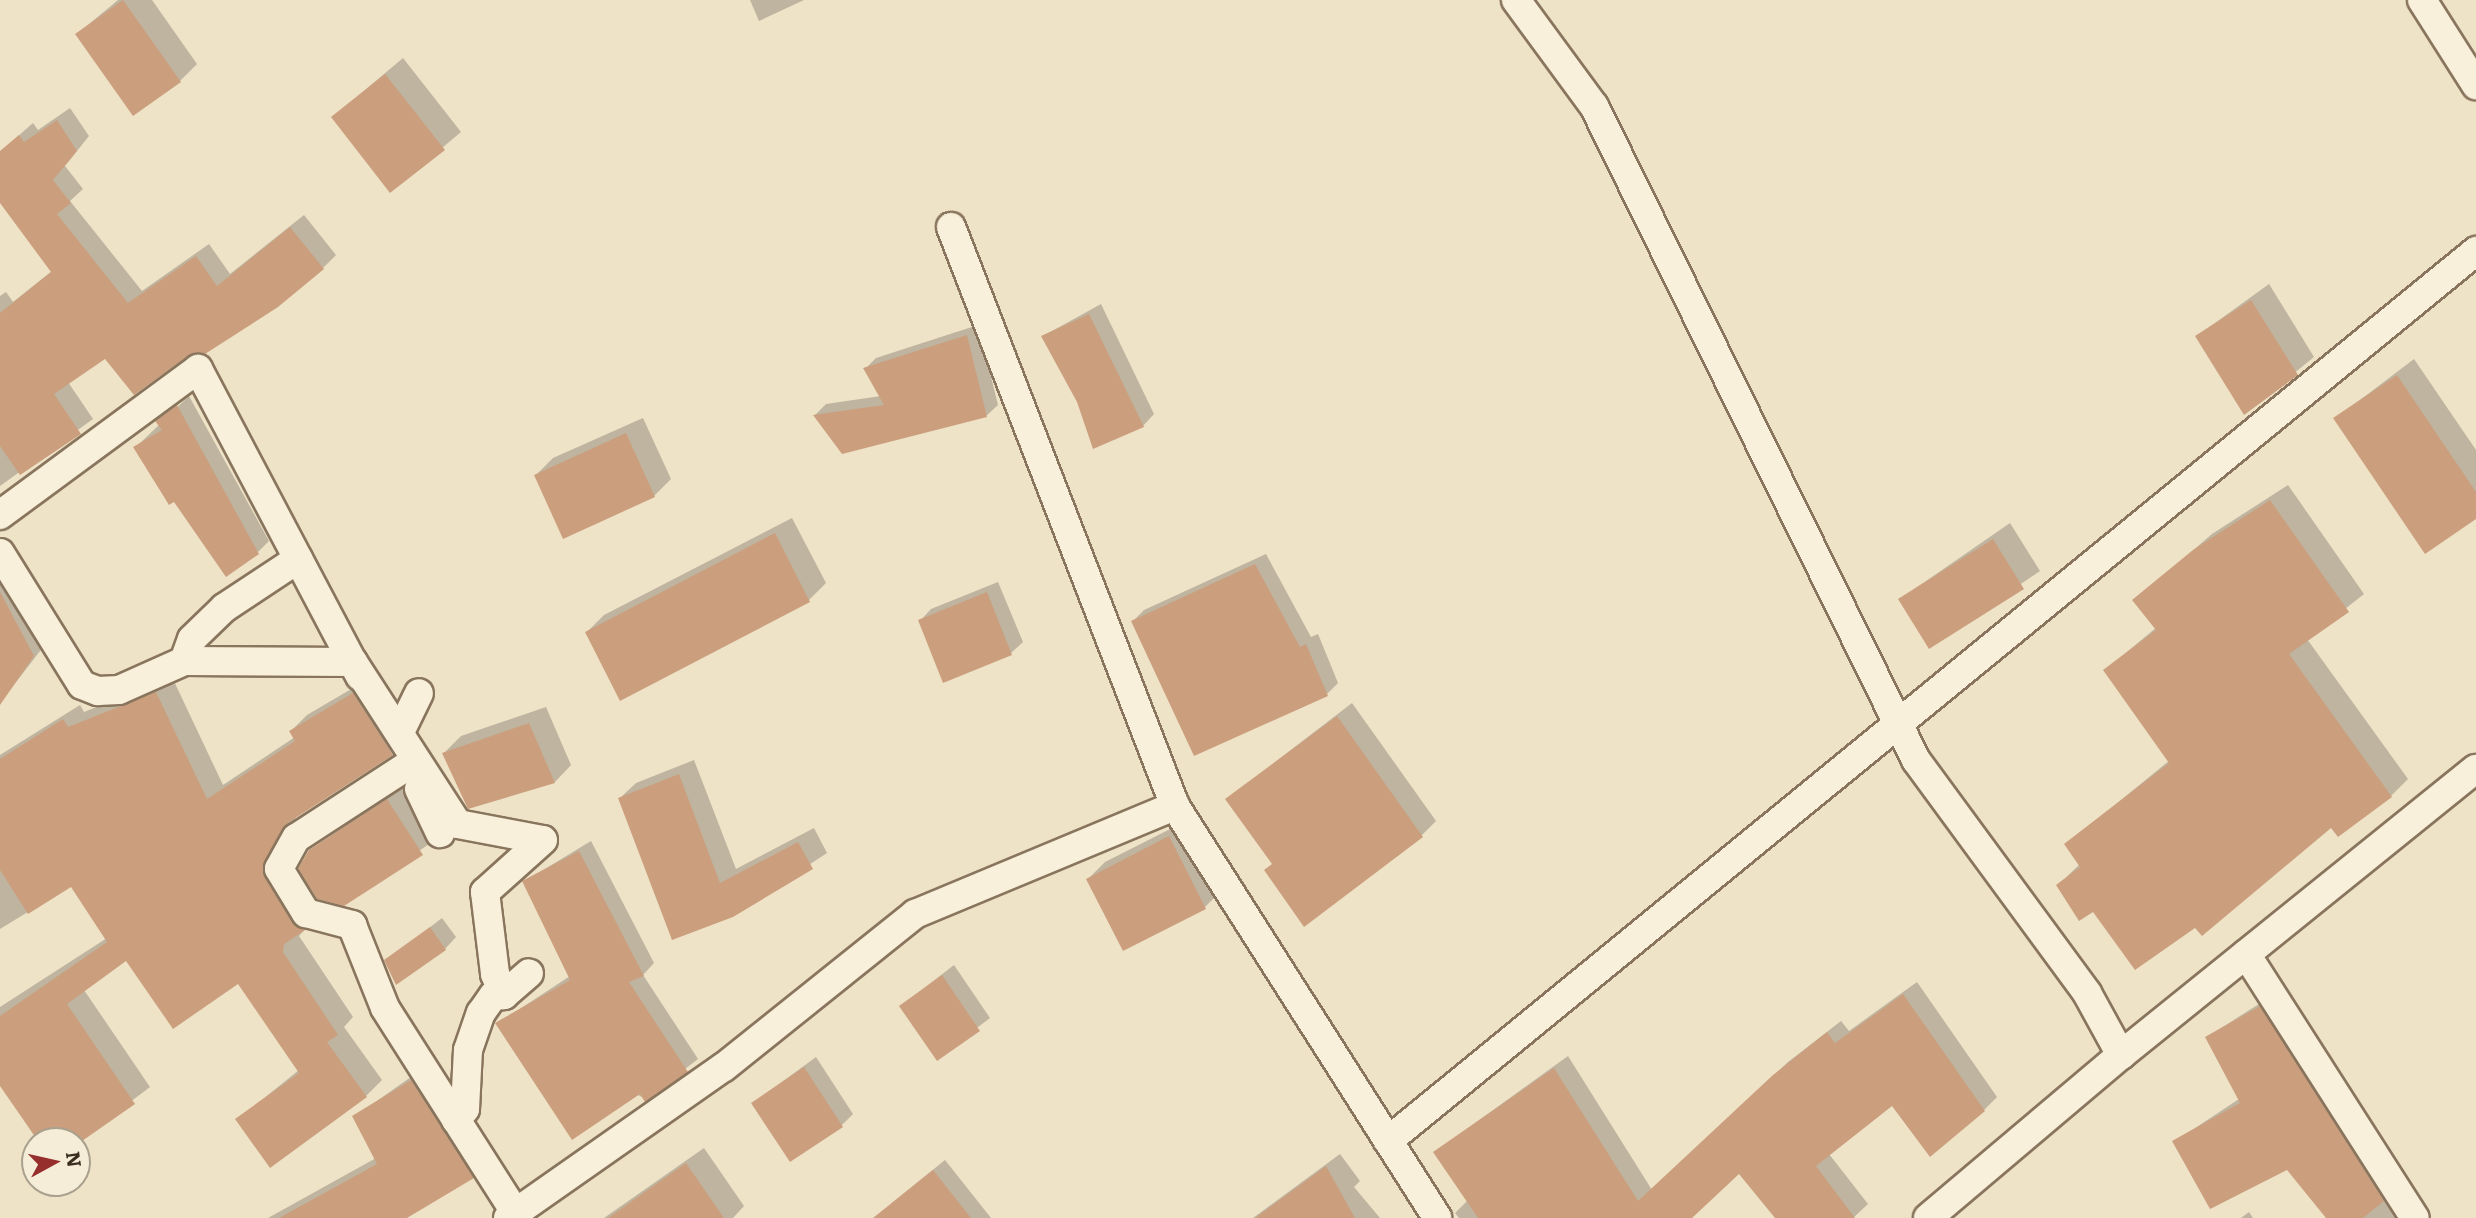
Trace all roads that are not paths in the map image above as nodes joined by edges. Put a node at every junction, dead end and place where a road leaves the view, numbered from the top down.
1 (1516, 0) edge
2 (2422, 0) edge
3 (2476, 85) edge
4 (951, 227) dead end
5 (2476, 251) edge
6 (0, 515) edge
7 (0, 553) edge
8 (298, 559) junction
9 (184, 661) junction
10 (353, 662) junction
11 (419, 693) dead end
12 (1896, 720) junction
13 (401, 732) junction
14 (407, 766) junction
15 (2476, 769) edge
16 (1175, 806) junction
17 (440, 833) dead end
18 (2246, 954) junction
19 (529, 974) dead end
20 (504, 995) junction
21 (2121, 1055) junction
22 (456, 1120) junction
23 (1388, 1141) junction
24 (514, 1216) edge
25 (1437, 1218) edge
26 (1928, 1218) edge
27 (2415, 1218) edge

1 - 12 street
2 - 3 street
4 - 16 street
5 - 12 street
6 - 8 street
7 - 9 street
8 - 9 street
8 - 10 street
9 - 10 street
10 - 13 street
10 - 14 street
11 - 13 street
12 - 21 street
12 - 23 street
13 - 20 street
14 - 17 street
14 - 22 street
15 - 18 street
16 - 23 street
16 - 24 street
18 - 21 street
18 - 27 street
19 - 20 street
20 - 22 street
21 - 26 street
22 - 24 street
23 - 25 street

